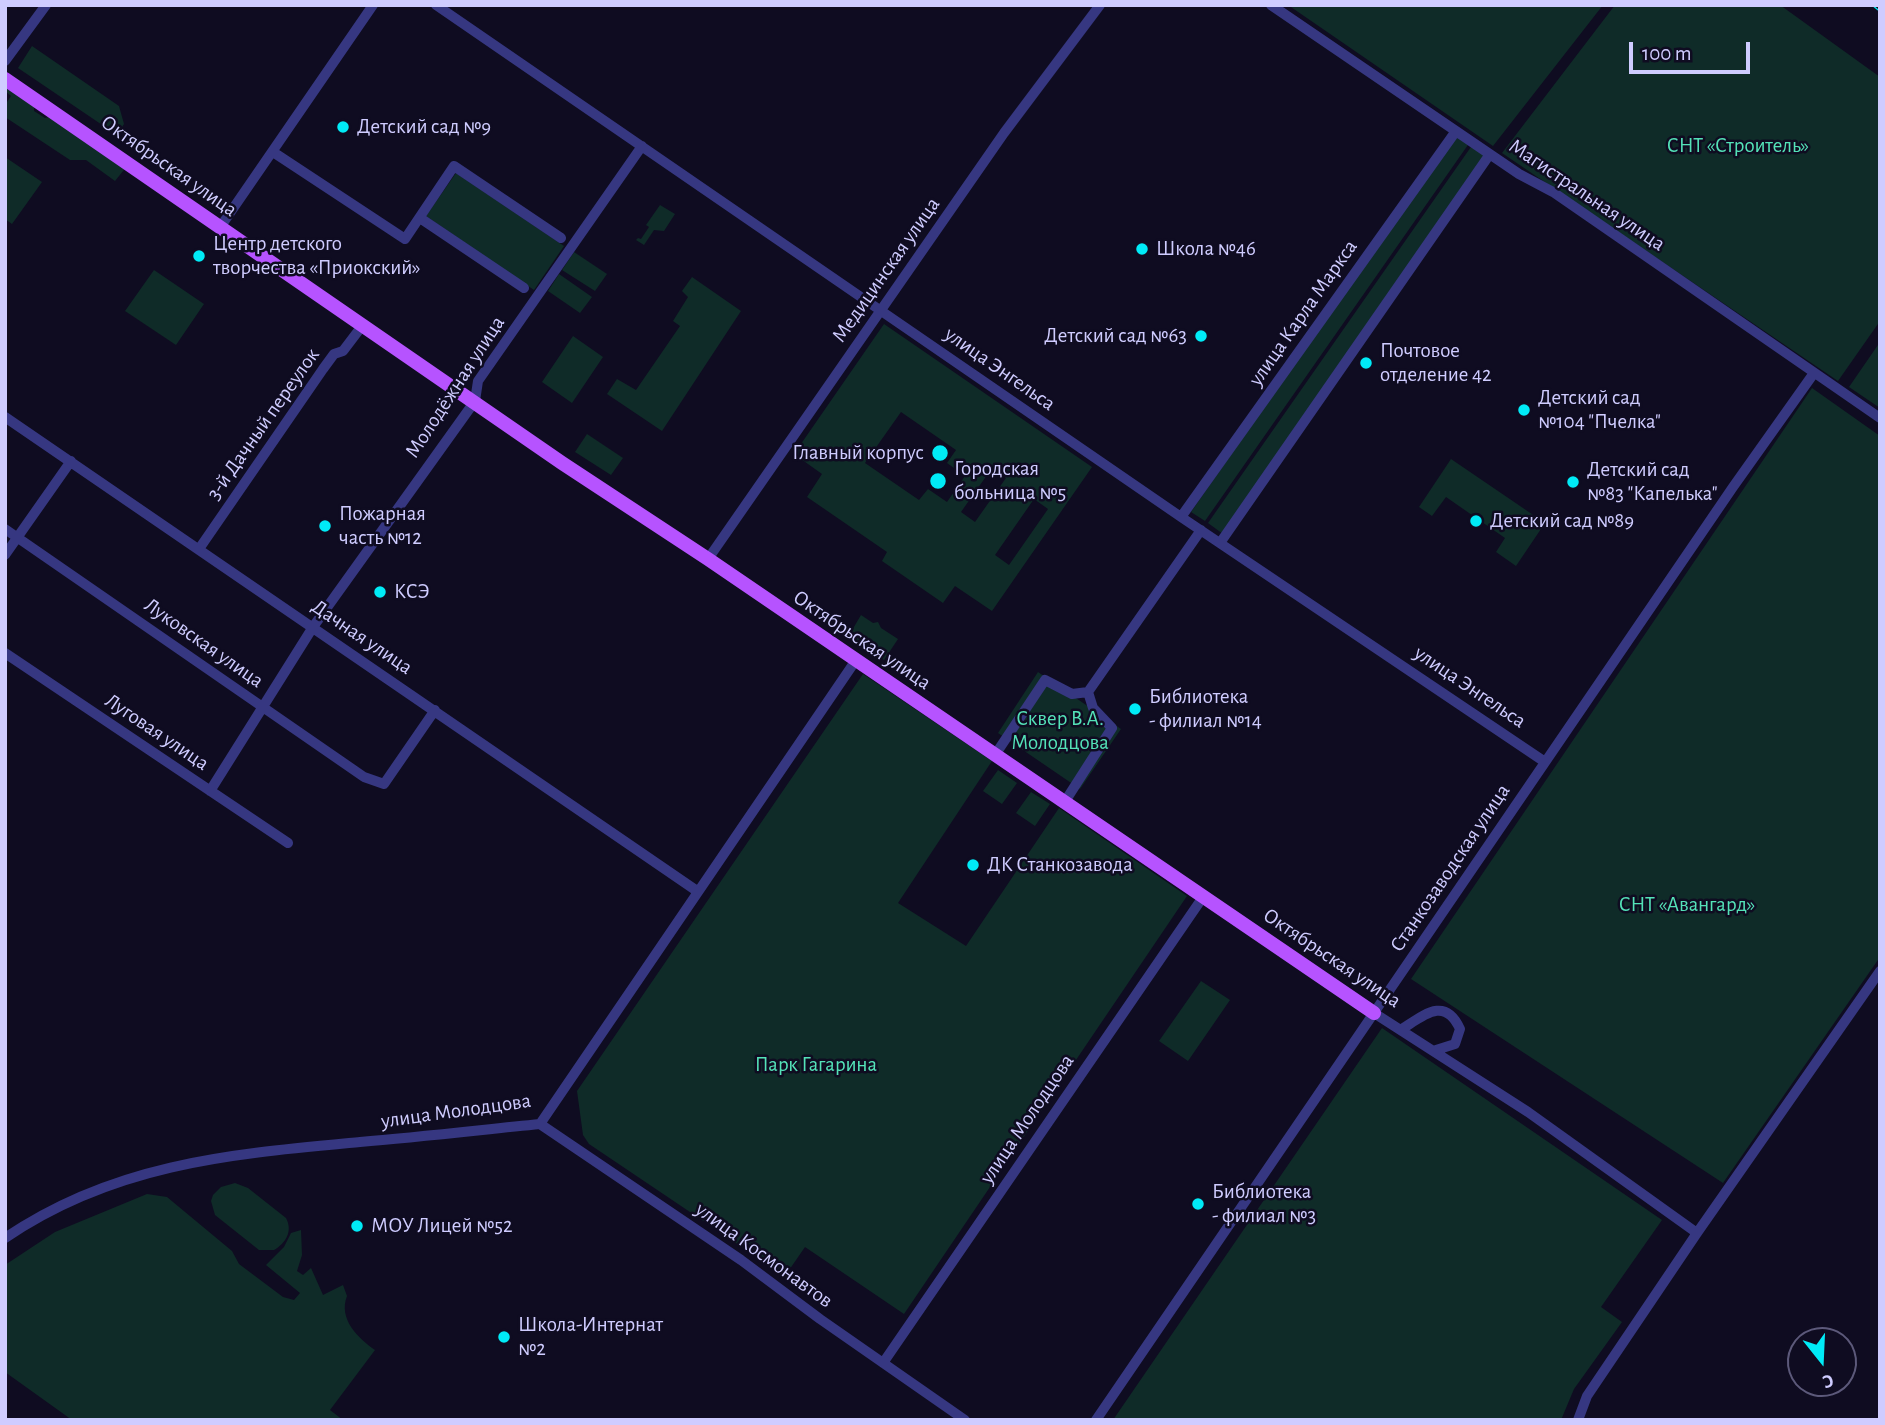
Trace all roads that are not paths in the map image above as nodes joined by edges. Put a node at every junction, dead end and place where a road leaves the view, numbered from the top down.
1 (46, 5) edge
2 (373, 5) edge
3 (436, 5) edge
4 (1100, 5) edge
5 (1271, 5) edge
6 (5, 61) edge
7 (5, 79) edge
8 (1456, 131) junction
9 (638, 151) junction
10 (273, 152) junction
11 (1490, 154) junction
12 (420, 218) junction
13 (220, 226) junction
14 (561, 238) dead end
15 (524, 288) dead end
16 (882, 311) junction
17 (362, 326) junction
18 (1814, 373) junction
19 (475, 401) junction
20 (5, 417) edge
21 (1880, 418) edge
22 (71, 461) junction
23 (1181, 517) junction
24 (5, 529) edge
25 (1201, 530) junction
26 (18, 537) junction
27 (1220, 543) junction
28 (199, 549) junction
29 (5, 555) edge
30 (708, 559) junction
31 (313, 627) junction
32 (5, 653) edge
33 (856, 660) junction
34 (1088, 692) junction
35 (263, 708) junction
36 (435, 710) junction
37 (995, 755) junction
38 (1545, 762) junction
39 (211, 791) junction
40 (1064, 803) junction
41 (288, 843) dead end
42 (697, 891) junction
43 (1203, 897) junction
44 (1880, 971) edge
45 (1374, 1013) junction
46 (1402, 1029) junction
47 (1436, 1050) junction
48 (540, 1124) junction
49 (1697, 1233) junction
50 (5, 1238) edge
51 (883, 1363) junction
52 (965, 1420) edge
53 (1096, 1420) edge
54 (1578, 1420) edge

1 - 6 street
2 - 10 street
3 - 9 street, улица Энгельса
4 - 16 street, Медицинская улица
5 - 8 street, Магистральная улица
7 - 13 main road, Октябрьская улица
8 - 11 street, Магистральная улица
8 - 23 street, улица Карла Маркса
9 - 16 street, улица Энгельса
9 - 19 street, Молодёжная улица
10 - 12 street
10 - 13 street
11 - 18 street, Магистральная улица
11 - 27 street
12 - 14 street
12 - 15 street
13 - 17 main road, Октябрьская улица
16 - 23 street, улица Энгельса
16 - 30 street, Медицинская улица
17 - 19 main road, Октябрьская улица
17 - 28 street, 3-й Дачный переулок
18 - 21 street, Магистральная улица
18 - 38 street, Станкозаводская улица
19 - 30 main road, Октябрьская улица
19 - 31 street, Молодёжная улица
20 - 22 street, Дачная улица
22 - 26 street
22 - 28 street, Дачная улица
23 - 25 street, улица Энгельса
24 - 26 street, Луковская улица
25 - 27 street, улица Энгельса
25 - 34 street
26 - 29 street
26 - 35 street, Луковская улица
27 - 38 street, улица Энгельса
28 - 31 street, Дачная улица
30 - 33 main road, Октябрьская улица
31 - 35 street, Молодёжная улица
31 - 36 street, Дачная улица
32 - 39 street, Луговая улица
33 - 37 main road, Октябрьская улица
33 - 42 street, улица Молодцова
34 - 37 street
34 - 40 street
35 - 36 street, Луковская улица
35 - 39 street, Молодёжная улица
36 - 42 street, Дачная улица
37 - 40 main road, Октябрьская улица
38 - 45 street, Станкозаводская улица
39 - 41 street, Луговая улица
40 - 43 main road, Октябрьская улица
42 - 48 street, улица Молодцова
43 - 45 main road, Октябрьская улица
43 - 51 street, улица Молодцова
44 - 49 street
45 - 46 street, Октябрьская улица
45 - 53 street, Станкозаводская улица
46 - 47 street, Октябрьская улица
46 - 47 street
47 - 49 street, Октябрьская улица
48 - 50 street, улица Молодцова
48 - 51 street, улица Космонавтов
49 - 54 street
51 - 52 street, улица Космонавтов

